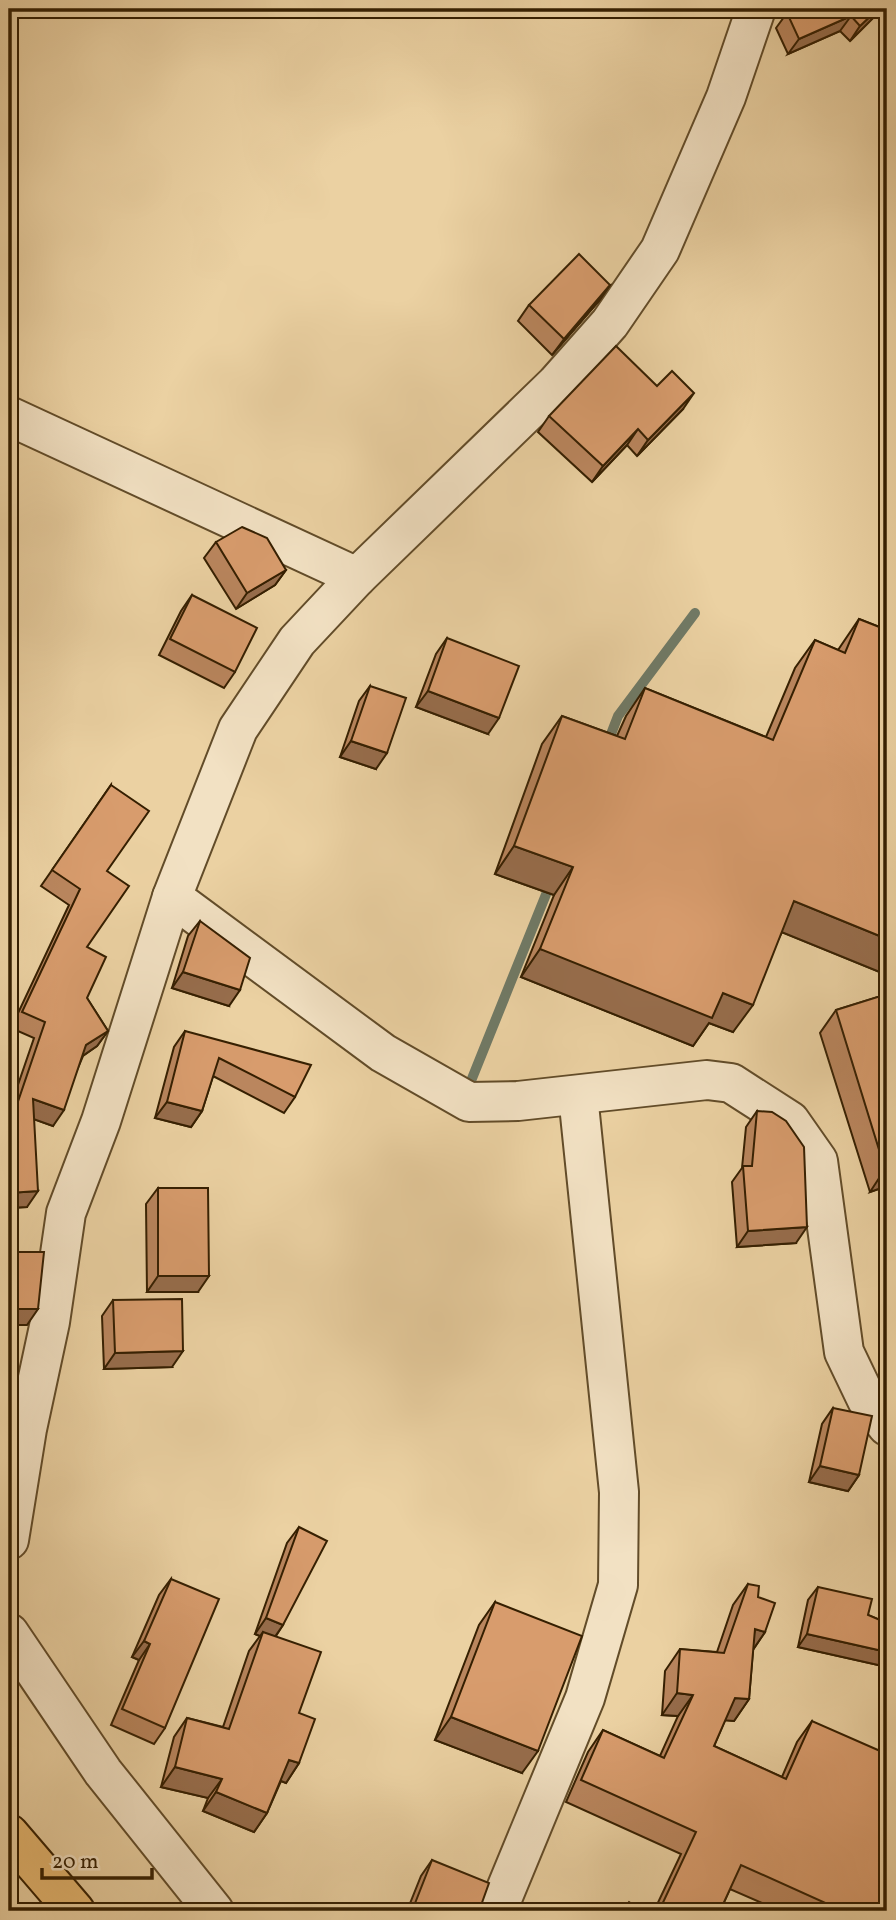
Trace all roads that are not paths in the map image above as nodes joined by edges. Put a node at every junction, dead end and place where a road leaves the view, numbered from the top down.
1 (756, 9) edge
2 (9, 416) edge
3 (357, 577) junction
4 (172, 897) junction
5 (578, 1095) junction
6 (887, 1426) edge
7 (9, 1541) edge
8 (9, 1633) edge
9 (9, 1834) edge
10 (75, 1911) edge
11 (214, 1911) edge
12 (497, 1911) edge

1 - 3 street
2 - 3 street
3 - 4 street
4 - 5 street
4 - 7 street
5 - 6 street
5 - 12 street
8 - 11 street
9 - 10 highway

